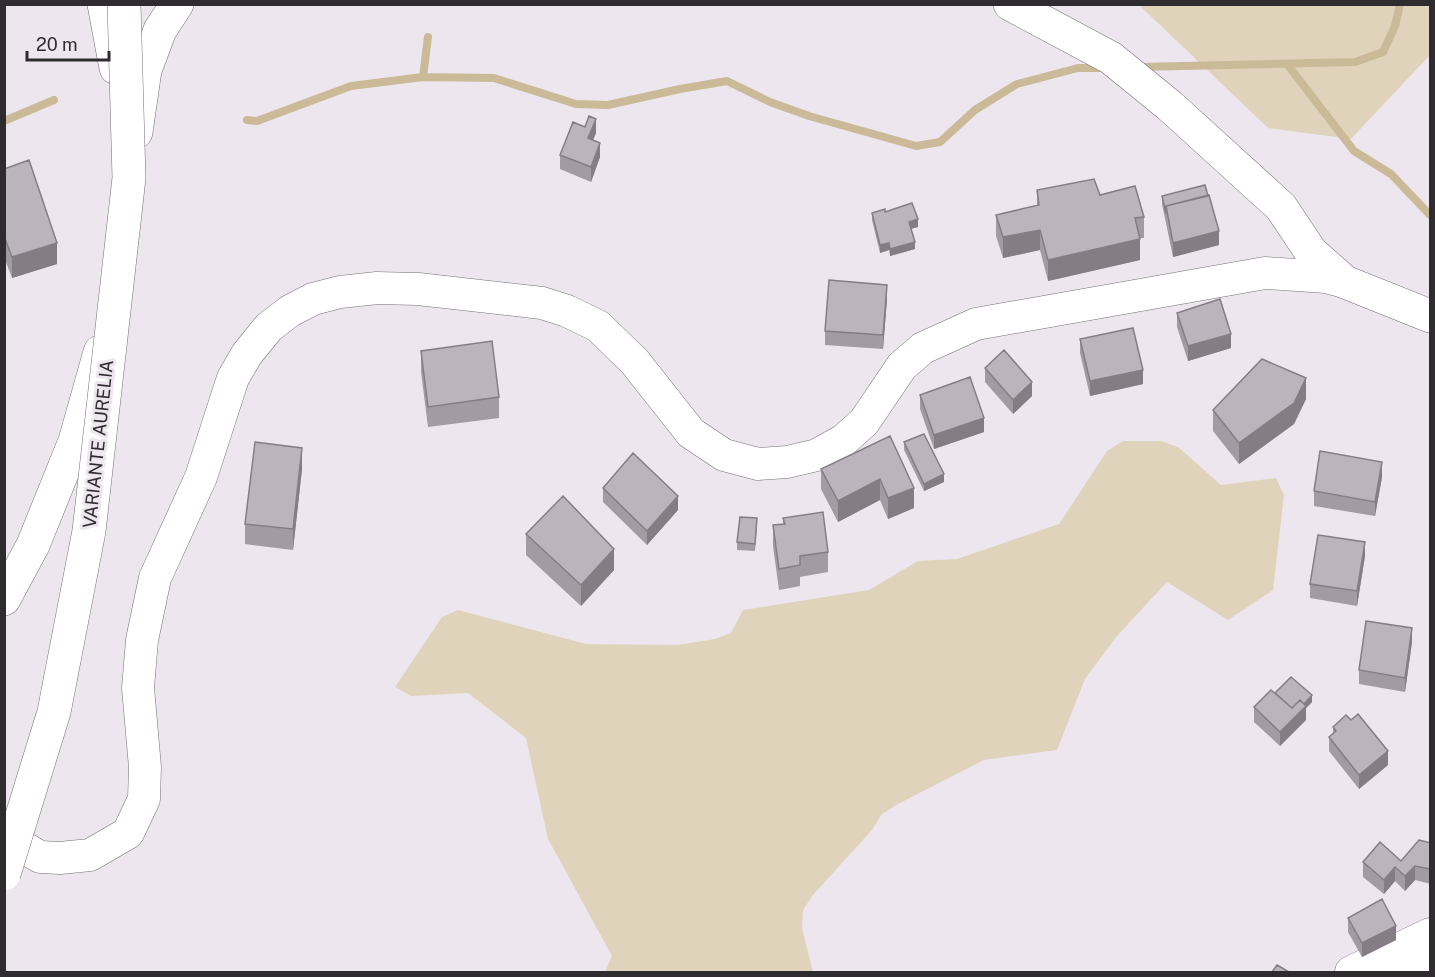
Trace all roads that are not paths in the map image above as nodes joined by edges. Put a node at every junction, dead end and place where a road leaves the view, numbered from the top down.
1 (104, 4) edge
2 (124, 4) edge
3 (177, 4) edge
4 (1010, 4) edge
5 (129, 178) junction
6 (1345, 282) junction
7 (113, 307) junction
8 (1431, 316) edge
9 (4, 599) edge
10 (4, 836) edge
11 (4, 874) edge
12 (1431, 934) edge
13 (1431, 960) edge
14 (1351, 972) edge
15 (1401, 972) edge

1 - 5 main road, bridge
2 - 5 main road, VARIANTE AURELIA, bridge
3 - 5 main road, bridge
4 - 6 main road
5 - 7 main road, VARIANTE AURELIA, bridge
6 - 8 main road
6 - 10 street
7 - 9 main road, bridge
7 - 11 main road, VARIANTE AURELIA, bridge
12 - 14 street
13 - 15 street

